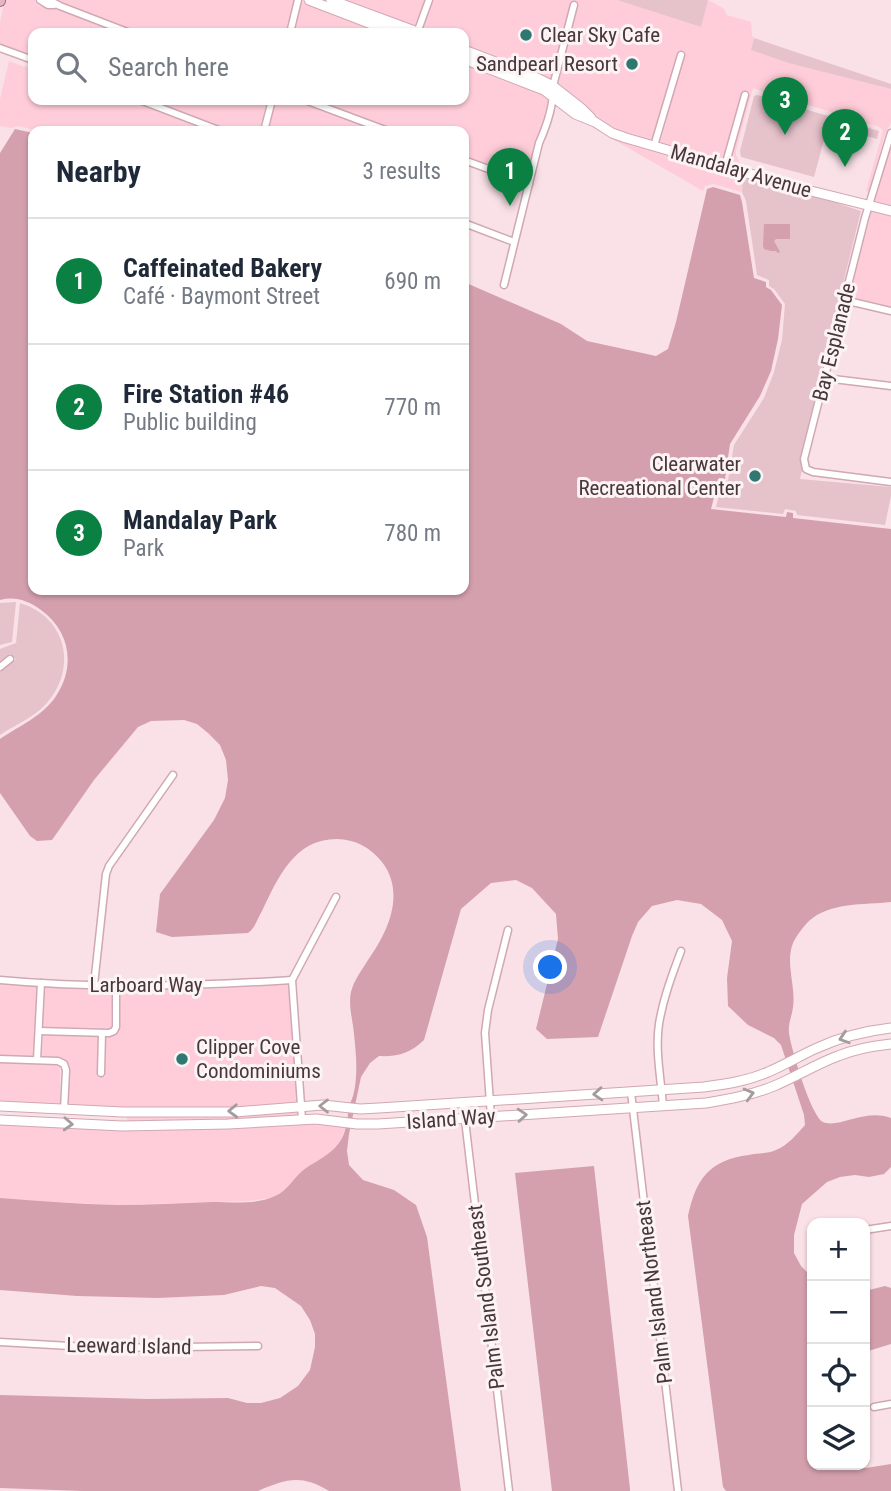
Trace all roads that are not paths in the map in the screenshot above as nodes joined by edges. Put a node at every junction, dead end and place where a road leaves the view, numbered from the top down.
1 (40, 0) edge
2 (50, 0) edge
3 (298, 0) edge
4 (309, 0) edge
5 (331, 0) edge
6 (429, 0) edge
7 (574, 5) dead end
8 (60, 6) junction
9 (117, 28) edge
10 (291, 28) edge
11 (382, 28) edge
12 (405, 28) edge
13 (420, 28) edge
14 (0, 48) edge
15 (469, 52) edge
16 (681, 55) dead end
17 (28, 58) edge
18 (469, 61) edge
19 (553, 86) junction
20 (745, 95) dead end
21 (554, 96) junction
22 (153, 105) edge
23 (271, 105) edge
24 (318, 105) edge
25 (595, 122) junction
26 (208, 126) edge
27 (265, 126) edge
28 (375, 126) edge
29 (891, 133) edge
30 (654, 146) junction
31 (469, 162) edge
32 (725, 166) junction
33 (529, 184) junction
34 (869, 205) junction
35 (891, 211) edge
36 (469, 225) edge
37 (514, 242) junction
38 (504, 285) dead end
39 (844, 300) junction
40 (891, 311) edge
41 (825, 378) junction
42 (891, 386) edge
43 (891, 482) edge
44 (10, 659) dead end
45 (0, 667) edge
46 (173, 775) dead end
47 (336, 897) dead end
48 (508, 930) dead end
49 (681, 951) dead end
50 (0, 980) edge
51 (292, 980) junction
52 (41, 983) junction
53 (94, 985) junction
54 (116, 986) junction
55 (891, 1028) edge
56 (39, 1031) junction
57 (102, 1033) junction
58 (891, 1044) edge
59 (0, 1059) edge
60 (37, 1060) junction
61 (101, 1073) dead end
62 (662, 1090) junction
63 (631, 1092) junction
64 (490, 1101) junction
65 (463, 1103) junction
66 (0, 1106) edge
67 (301, 1106) junction
68 (663, 1106) junction
69 (632, 1108) junction
70 (64, 1110) junction
71 (123, 1112) junction
72 (491, 1117) junction
73 (464, 1118) junction
74 (302, 1119) junction
75 (0, 1120) edge
76 (122, 1126) junction
77 (891, 1226) edge
78 (870, 1228) edge
79 (0, 1342) edge
80 (258, 1346) dead end
81 (891, 1404) edge
82 (874, 1407) dead end
83 (509, 1491) edge
84 (678, 1491) edge

1 - 8 street
2 - 8 street
3 - 10 street
4 - 11 street
5 - 12 street
6 - 13 street
7 - 19 street
8 - 9 street
14 - 17 street
15 - 19 street, Mandalay Avenue
16 - 30 street
18 - 21 street, Mandalay Avenue
19 - 21 street
19 - 25 street, Mandalay Avenue
20 - 32 street
21 - 25 street, Mandalay Avenue
21 - 33 street
22 - 26 street
23 - 27 street
24 - 28 street
25 - 30 street, Mandalay Avenue
29 - 34 street, Bay Esplanade
30 - 32 street, Mandalay Avenue
31 - 33 street
32 - 34 street, Mandalay Avenue
33 - 37 street
34 - 35 street, Mandalay Avenue
34 - 39 street, Bay Esplanade
36 - 37 street
37 - 38 street
39 - 40 street
39 - 41 street, Bay Esplanade
41 - 42 street
41 - 43 street, Bay Esplanade
44 - 45 street
46 - 53 street
47 - 51 street
48 - 64 street
49 - 62 street
50 - 52 street, Larboard Way
51 - 54 street, Larboard Way
51 - 67 street
52 - 53 street, Larboard Way
52 - 56 street
53 - 54 street, Larboard Way
54 - 57 street
55 -> 62 street, Island Way
56 - 57 street
56 - 60 street
57 - 61 street
68 -> 58 street, Island Way
59 - 60 street
60 - 70 street
62 - 63 street, Island Way
62 - 68 street
63 -> 64 street, Island Way
63 - 69 street, Palm Island Northeast
64 - 65 street, Island Way
64 - 72 street
65 -> 67 street, Island Way
65 - 73 street, Palm Island Southeast
66 - 70 street, Island Way
67 -> 71 street, Island Way
67 - 74 street
68 - 69 street, Island Way
72 -> 69 street, Island Way
69 - 84 street, Palm Island Northeast
70 - 71 street, Island Way
71 - 76 street
72 - 73 street, Island Way
73 - 74 street, Island Way
73 - 83 street, Palm Island Southeast
74 - 76 street, Island Way
75 -> 76 street, Island Way
77 - 78 street
79 - 80 street, Leeward Island
81 - 82 street

